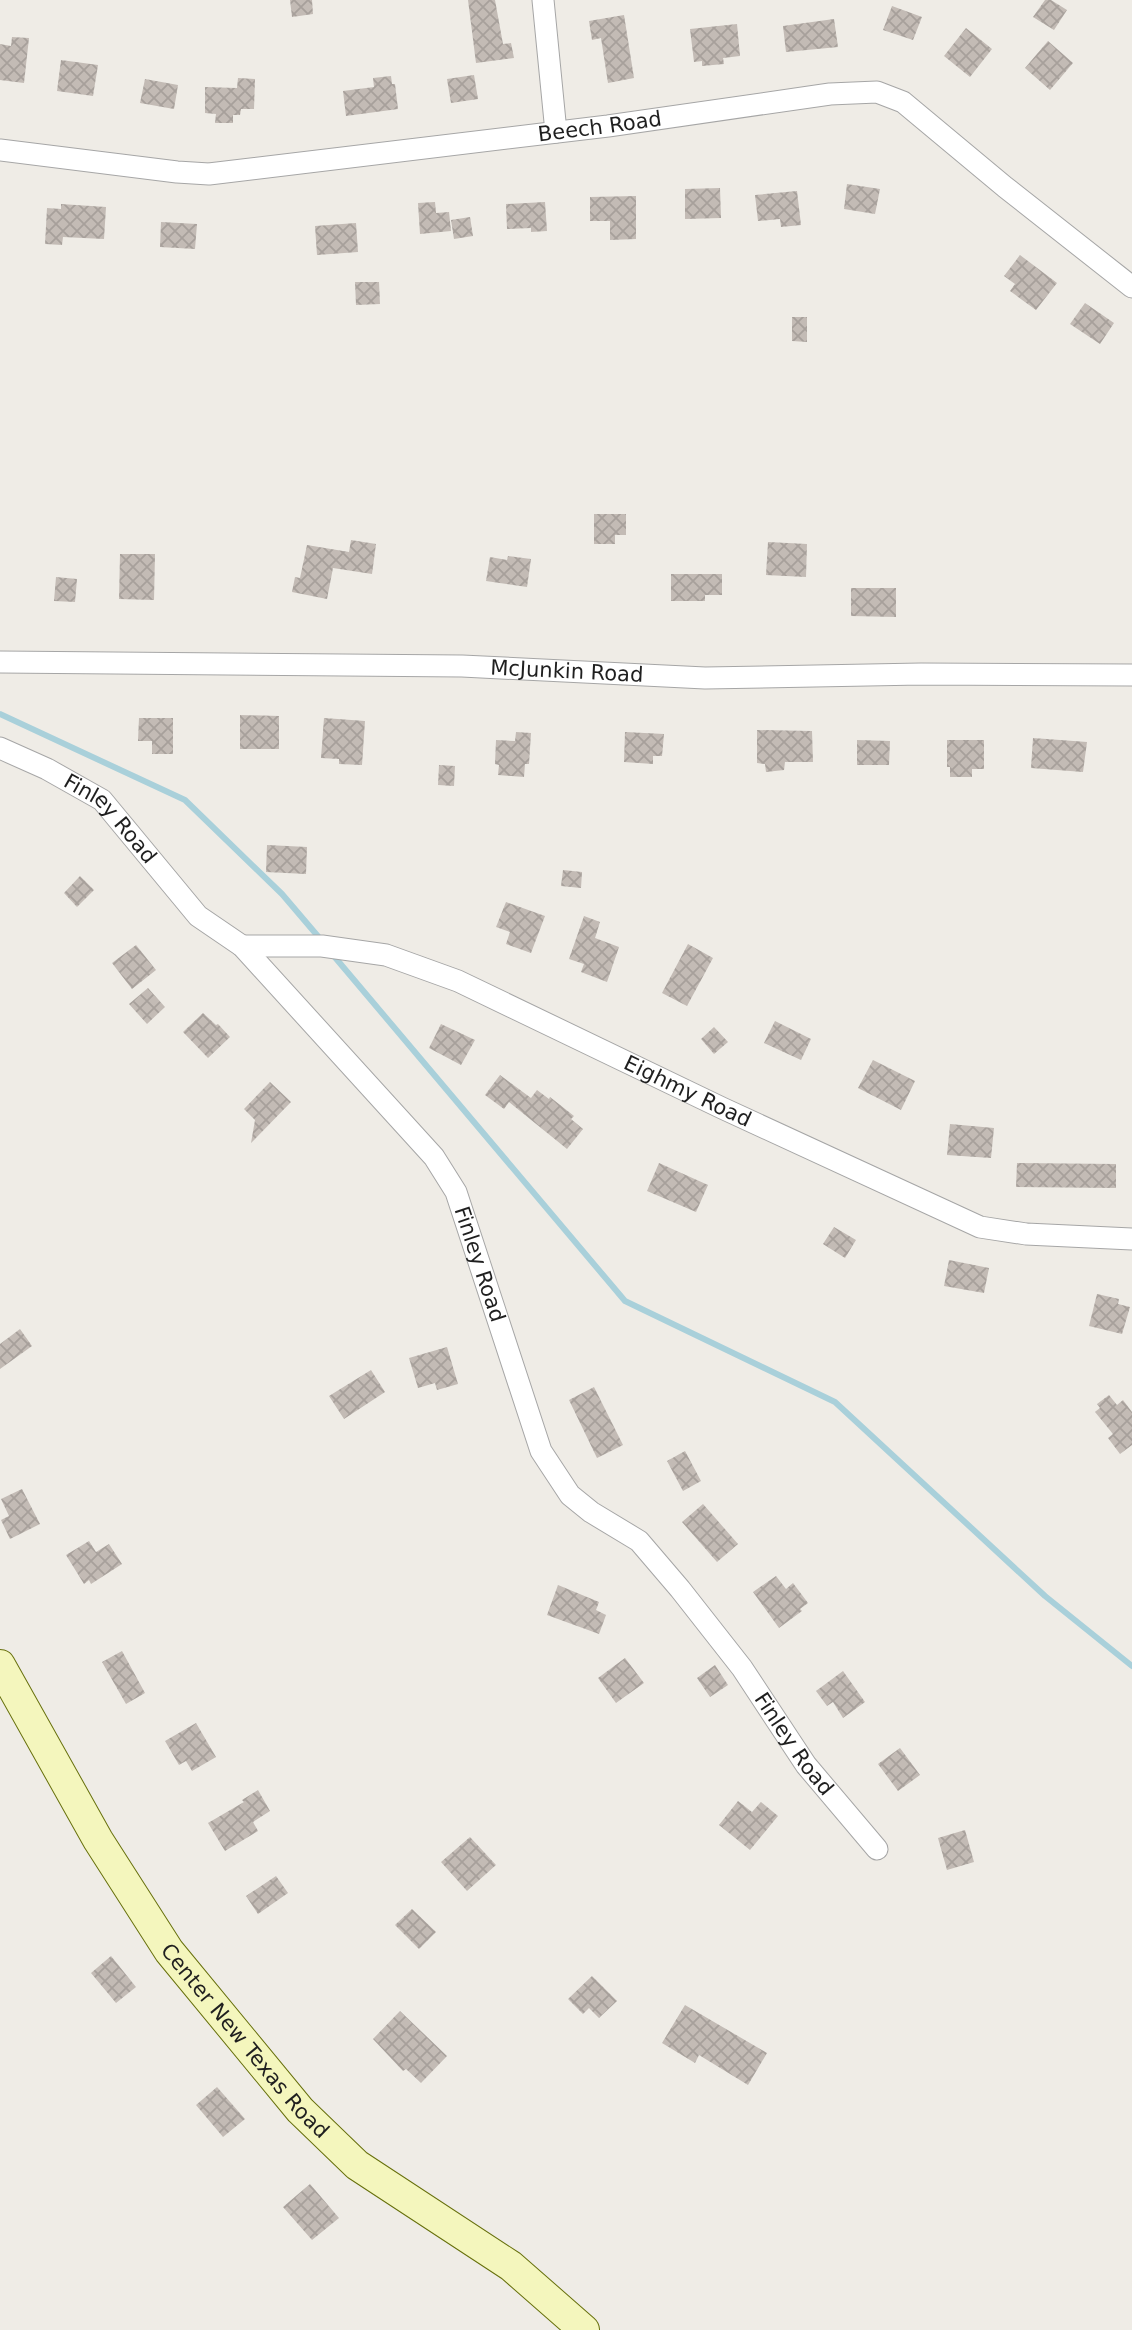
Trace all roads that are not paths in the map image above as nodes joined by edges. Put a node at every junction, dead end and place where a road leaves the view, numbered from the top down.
1 (543, 0) edge
2 (556, 132) junction
3 (0, 150) edge
4 (1132, 287) edge
5 (0, 663) edge
6 (1132, 675) edge
7 (0, 748) edge
8 (242, 946) junction
9 (1132, 1239) edge
10 (0, 1665) edge
11 (877, 1849) dead end
12 (584, 2330) edge

1 - 2 street
2 - 3 street, Beech Road
2 - 4 street, Beech Road
5 - 6 street, McJunkin Road
7 - 8 street, Finley Road
8 - 9 street, Eighmy Road
8 - 11 street, Finley Road
10 - 12 street, Center New Texas Road

